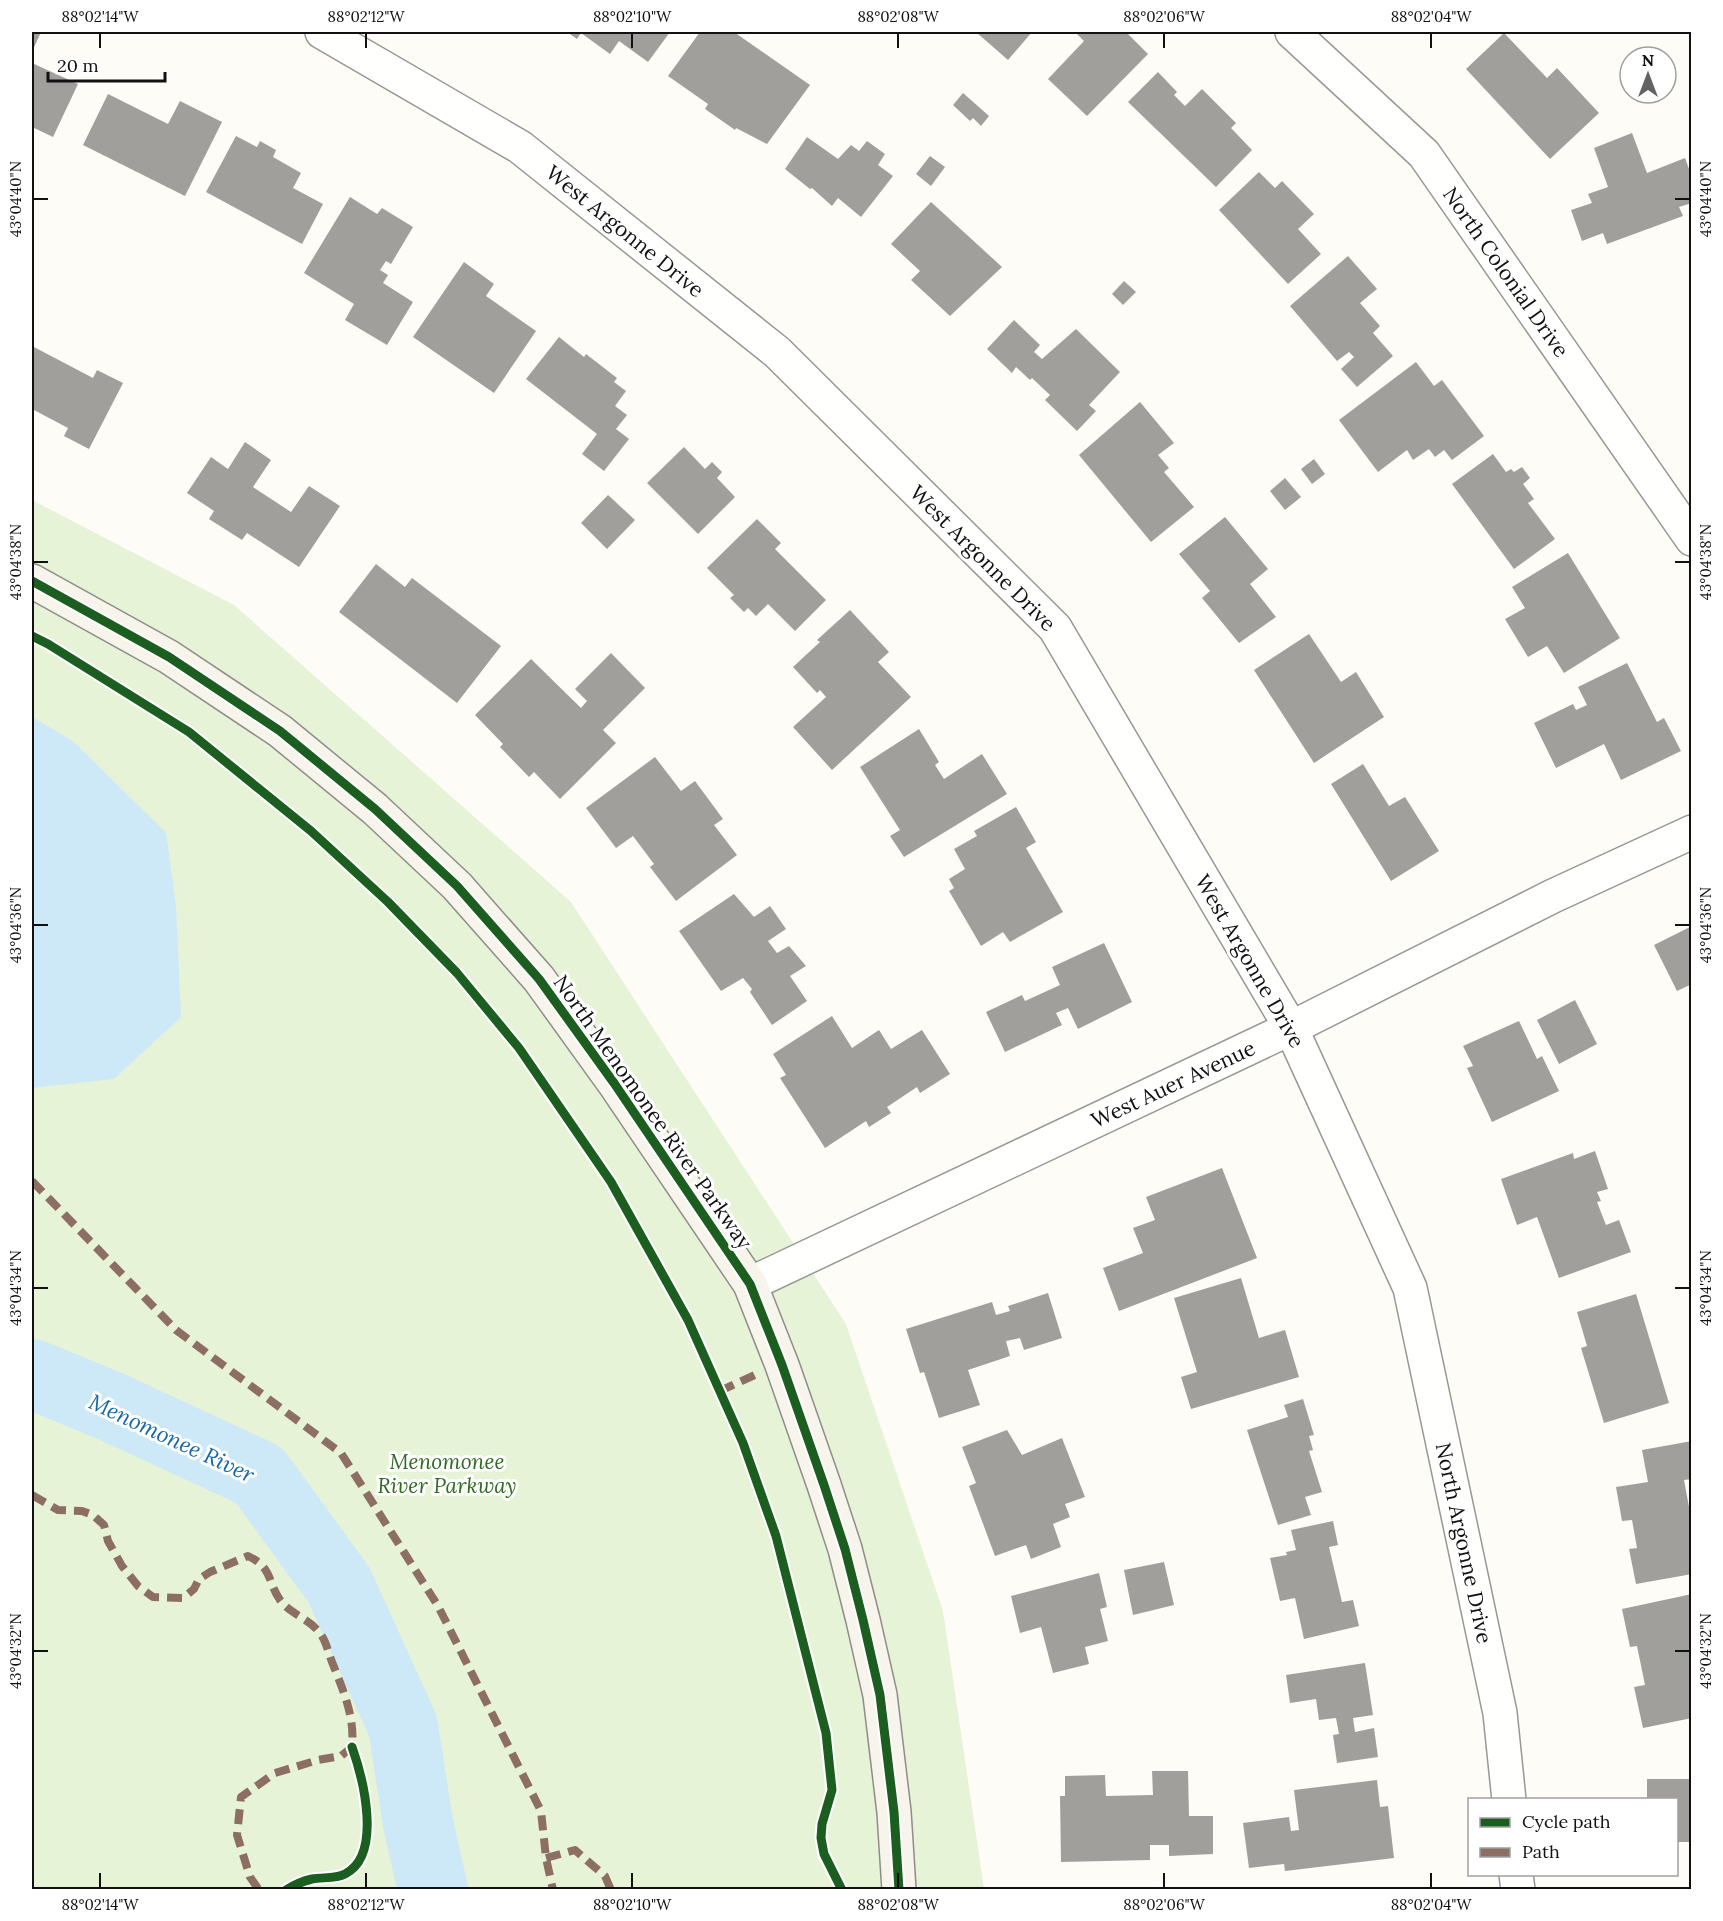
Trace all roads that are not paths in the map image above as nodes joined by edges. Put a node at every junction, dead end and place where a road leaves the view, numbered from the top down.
1 (322, 32) edge
2 (1292, 32) edge
3 (1692, 539) edge
4 (32, 581) edge
5 (1692, 832) edge
6 (1291, 1028) junction
7 (750, 1284) junction
8 (1410, 1288) joint
9 (1509, 1798) edge
10 (899, 1890) edge

1 - 6 street, West Argonne Drive
2 - 3 street, North Colonial Drive
4 - 7 street, North Menomonee River Parkway
5 - 6 street, West Auer Avenue
6 - 7 street, West Auer Avenue
6 - 8 street, West Argonne Drive
7 - 10 street, North Menomonee River Parkway
8 - 9 street, North Argonne Drive

